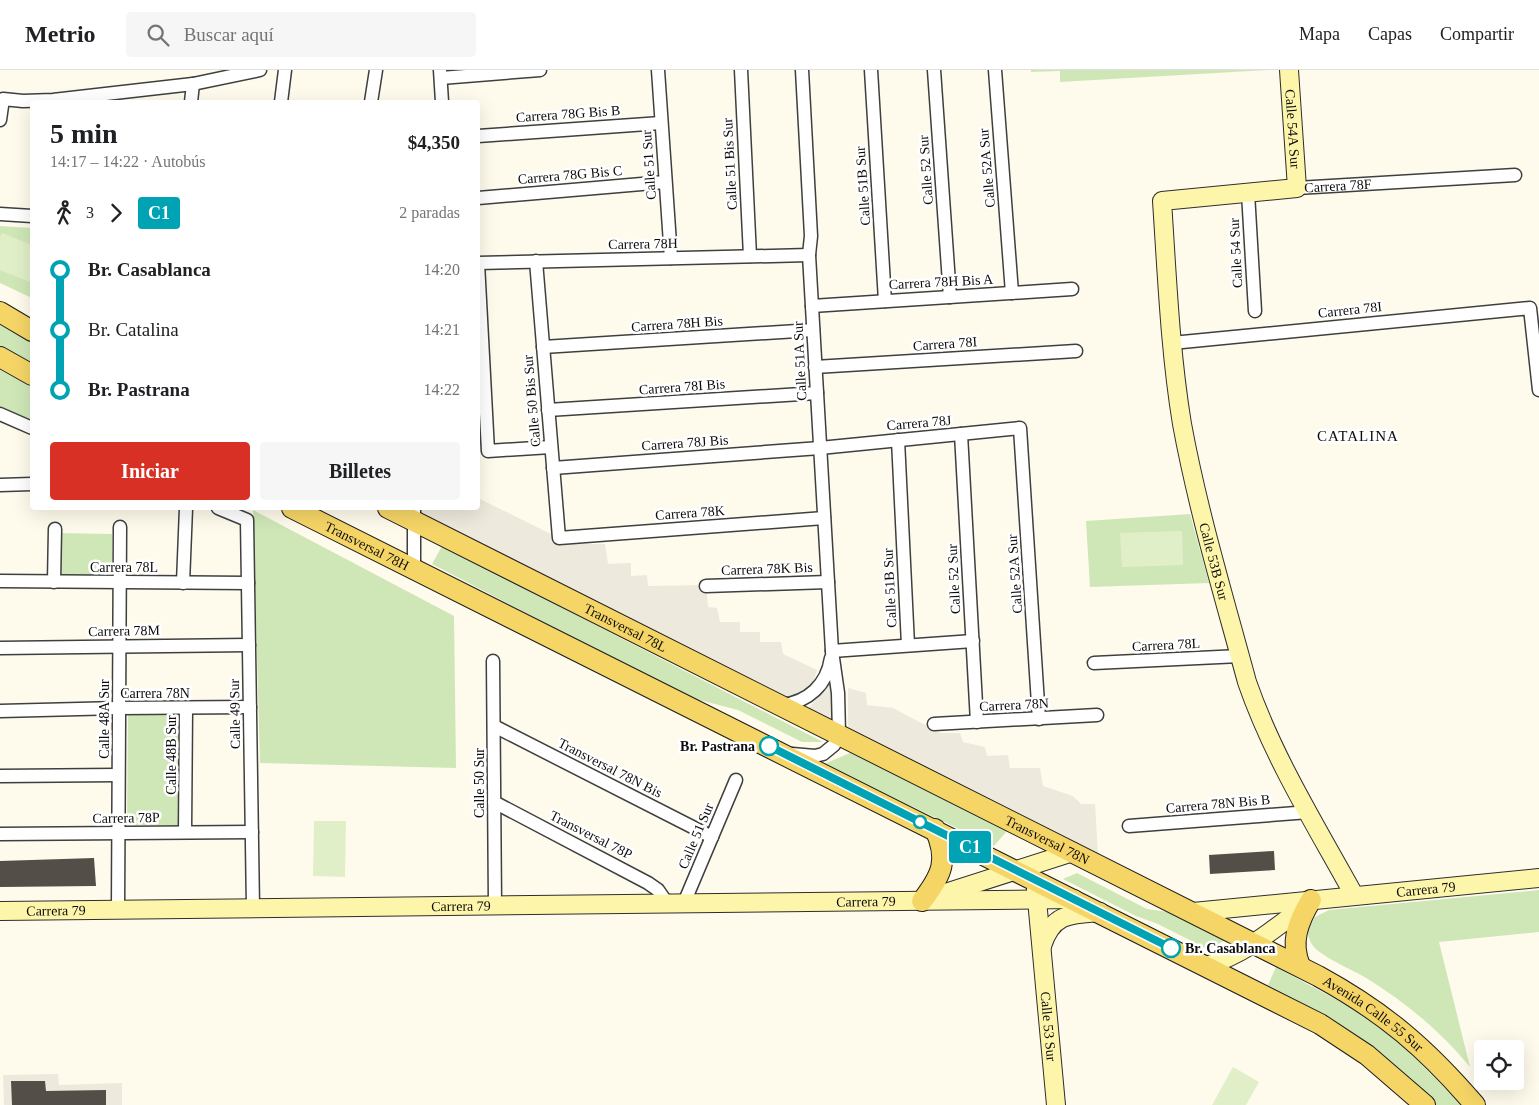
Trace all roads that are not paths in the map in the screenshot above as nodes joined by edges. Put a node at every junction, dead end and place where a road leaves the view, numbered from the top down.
1 (260, 70) edge
2 (285, 70) edge
3 (376, 70) edge
4 (540, 70) edge
5 (658, 70) edge
6 (740, 70) edge
7 (802, 70) edge
8 (871, 70) edge
9 (934, 70) edge
10 (995, 70) edge
11 (1290, 70) edge
12 (441, 74) edge
13 (193, 84) junction
14 (96, 99) edge
15 (53, 100) edge
16 (191, 100) edge
17 (281, 100) edge
18 (370, 100) edge
19 (442, 100) edge
20 (30, 101) edge
21 (0, 120) edge
22 (661, 123) junction
23 (480, 136) edge
24 (1515, 175) dead end
25 (665, 182) junction
26 (1297, 188) junction
27 (1248, 193) junction
28 (480, 198) edge
29 (1162, 201) joint
30 (0, 214) edge
31 (30, 216) edge
32 (809, 254) junction
33 (750, 256) junction
34 (671, 258) junction
35 (536, 261) junction
36 (480, 263) edge
37 (1072, 289) dead end
38 (1012, 293) junction
39 (950, 297) junction
40 (480, 301) edge
41 (885, 301) junction
42 (812, 306) junction
43 (1254, 311) dead end
44 (0, 312) edge
45 (30, 329) edge
46 (813, 330) junction
47 (1172, 343) junction
48 (543, 347) junction
49 (1076, 351) dead end
50 (0, 357) edge
51 (815, 367) junction
52 (30, 374) edge
53 (1539, 390) edge
54 (817, 393) junction
55 (548, 410) junction
56 (0, 414) edge
57 (30, 427) edge
58 (1020, 428) joint
59 (961, 434) junction
60 (898, 440) junction
61 (551, 447) junction
62 (820, 448) junction
63 (553, 468) junction
64 (30, 484) edge
65 (0, 485) edge
66 (186, 510) edge
67 (223, 510) edge
68 (296, 510) edge
69 (397, 510) edge
70 (414, 514) edge
71 (824, 518) junction
72 (120, 528) dead end
73 (55, 529) dead end
74 (559, 538) joint
75 (414, 569) junction
76 (0, 581) edge
77 (54, 582) junction
78 (120, 582) junction
79 (828, 582) junction
80 (183, 583) junction
81 (248, 583) junction
82 (706, 586) dead end
83 (973, 641) junction
84 (249, 645) junction
85 (908, 645) junction
86 (119, 646) junction
87 (0, 648) edge
88 (832, 651) junction
89 (1240, 656) junction
90 (493, 660) dead end
91 (1094, 663) dead end
92 (782, 705) junction
93 (250, 707) junction
94 (120, 708) junction
95 (186, 708) junction
96 (0, 711) edge
97 (1097, 715) dead end
98 (1039, 719) junction
99 (977, 722) junction
100 (934, 724) dead end
101 (494, 726) junction
102 (839, 734) junction
103 (780, 752) junction
104 (118, 775) junction
105 (0, 776) edge
106 (736, 780) dead end
107 (494, 802) junction
108 (1309, 812) junction
109 (1129, 826) dead end
110 (935, 829) junction
111 (185, 832) junction
112 (252, 832) junction
113 (118, 833) junction
114 (0, 834) edge
115 (712, 837) junction
116 (1073, 852) junction
117 (1017, 870) junction
118 (1539, 878) edge
119 (1035, 879) junction
120 (1354, 895) junction
121 (1074, 899) junction
122 (922, 900) junction
123 (1037, 900) junction
124 (1311, 900) junction
125 (676, 903) junction
126 (495, 906) junction
127 (253, 908) junction
128 (118, 910) junction
129 (0, 911) edge
130 (1100, 912) junction
131 (1193, 912) junction
132 (1254, 943) junction
133 (1042, 947) junction
134 (1206, 966) junction
135 (1300, 966) junction
136 (1056, 1105) edge
137 (1424, 1105) edge
138 (1475, 1105) edge

1 - 13 street
2 - 17 street
3 - 18 street
4 - 12 street
5 - 22 street, Calle 51 Sur
6 - 33 street, Calle 51 Bis Sur
7 - 32 street, Calle 51A Sur
8 - 41 street, Calle 51B Sur
9 - 39 street, Calle 52 Sur
10 - 38 street, Calle 52A Sur
11 - 26 street, Calle 54A Sur
12 - 19 street
13 - 14 street
13 - 16 street
14 - 15 street
20 - 21 street
22 - 23 street, Carrera 78G Bis B
22 - 25 street, Calle 51 Sur
24 - 26 street, Carrera 78F
25 - 28 street, Carrera 78G Bis C
25 - 34 street, Calle 51 Sur
26 - 27 street, Carrera 78F
27 - 29 street, Carrera 78F
27 - 43 street, Calle 54 Sur
29 - 47 street, Calle 53B Sur
30 - 31 street
32 - 33 street, Carrera 78H
32 - 42 street, Calle 51A Sur
33 - 34 street, Carrera 78H
34 - 35 street, Carrera 78H
35 - 36 street, Carrera 78H
35 - 48 street, Calle 50 Bis Sur
37 - 38 street, Carrera 78H Bis A
38 - 39 street, Carrera 78H Bis A
39 - 41 street, Carrera 78H Bis A
40 - 61 street
41 - 42 street, Carrera 78H Bis A
42 - 46 street, Calle 51A Sur
44 - 45 main road
46 - 48 street, Carrera 78H Bis
46 - 51 street, Calle 51A Sur
47 - 53 street, Carrera 78I
47 - 89 street, Calle 53B Sur
48 - 55 street, Calle 50 Bis Sur
49 - 51 street, Carrera 78I
50 - 52 main road
51 - 54 street, Calle 51A Sur
54 - 55 street, Carrera 78I Bis
54 - 62 street, Calle 51A Sur
55 - 61 street, Calle 50 Bis Sur
56 - 57 street
58 - 59 street, Carrera 78J
58 - 98 street, Calle 52A Sur
59 - 60 street, Carrera 78J
59 - 83 street, Calle 52 Sur
60 - 62 street, Carrera 78J
60 - 85 street, Calle 51B Sur
61 - 63 street, Calle 50 Bis Sur
62 - 63 street, Carrera 78J Bis
62 - 71 street, Calle 51A Sur
63 - 74 street, Calle 50 Bis Sur
64 - 65 street
66 - 80 street
67 - 81 street, Calle 49 Sur
68 - 75 main road, Transversal 78H
69 - 70 main road
70 - 75 street
70 - 92 main road, Transversal 78L
71 - 74 street, Carrera 78K
71 - 79 street, Calle 51A Sur
72 - 78 street, Calle 48A Sur
73 - 77 street
75 - 103 main road
76 - 77 street, Carrera 78L
77 - 78 street, Carrera 78L
78 - 80 street, Carrera 78L
78 - 86 street, Calle 48A Sur
79 - 82 street, Carrera 78K Bis
79 - 88 street, Calle 51A Sur
80 - 81 street, Carrera 78L
81 - 84 street, Calle 49 Sur
83 - 85 street
83 - 99 street, Calle 52 Sur
84 - 86 street, Carrera 78M
84 - 93 street, Calle 49 Sur
85 - 88 street
86 - 87 street, Carrera 78M
86 - 94 street, Calle 48A Sur
88 - 92 street, Calle 51A Sur
88 - 102 street, Calle 51A Sur
89 - 91 street, Carrera 78L
89 - 108 street, Calle 53B Sur
90 - 101 street, Calle 50 Sur
92 - 102 main road, Transversal 78L
93 - 95 street, Carrera 78N
93 - 112 street, Calle 49 Sur
94 - 95 street, Carrera 78N
94 - 96 street, Carrera 78N
94 - 104 street, Calle 48A Sur
95 - 111 street, Calle 48B Sur
97 - 98 street, Carrera 78N
98 - 99 street, Carrera 78N
99 - 100 street, Carrera 78N
101 - 107 street, Calle 50 Sur
101 - 115 street, Transversal 78N Bis
102 - 103 street
102 - 116 main road, Transversal 78N
103 - 110 main road
104 - 105 street
104 - 113 street, Calle 48A Sur
106 - 115 street, Calle 51 Sur
107 - 125 street, Transversal 78P
107 - 126 street, Calle 50 Sur
108 - 109 street, Carrera 78N Bis B
108 - 120 street, Calle 53B Sur
110 - 117 main road
110 - 122 main road
111 - 112 street, Carrera 78P
111 - 113 street, Carrera 78P
112 - 127 street, Calle 49 Sur
113 - 114 street, Carrera 78P
113 - 128 street, Calle 48A Sur
115 - 125 street, Calle 51 Sur
116 - 117 street, Carrera 79
116 - 131 main road, Transversal 78N
117 - 119 main road
117 - 122 street, Carrera 79
118 - 120 street, Carrera 79
119 - 121 main road
119 - 123 street, Calle 53 Sur
120 - 124 street, Carrera 79
121 - 123 street, Carrera 79
121 - 130 main road
122 - 123 street, Carrera 79
122 - 125 street, Carrera 79
123 - 133 street, Calle 53 Sur
124 - 131 street, Carrera 79
124 - 132 street
124 - 135 main road
125 - 126 street, Carrera 79
126 - 127 street, Carrera 79
127 - 128 street, Carrera 79
128 - 129 street, Carrera 79
130 - 133 street, Calle 53 Sur
130 - 134 main road
131 - 132 main road, Transversal 78N
132 - 134 street
132 - 135 main road, Avenida Calle 55 Sur
133 - 136 street, Calle 53 Sur
134 - 137 main road
135 - 138 main road, Avenida Calle 55 Sur

